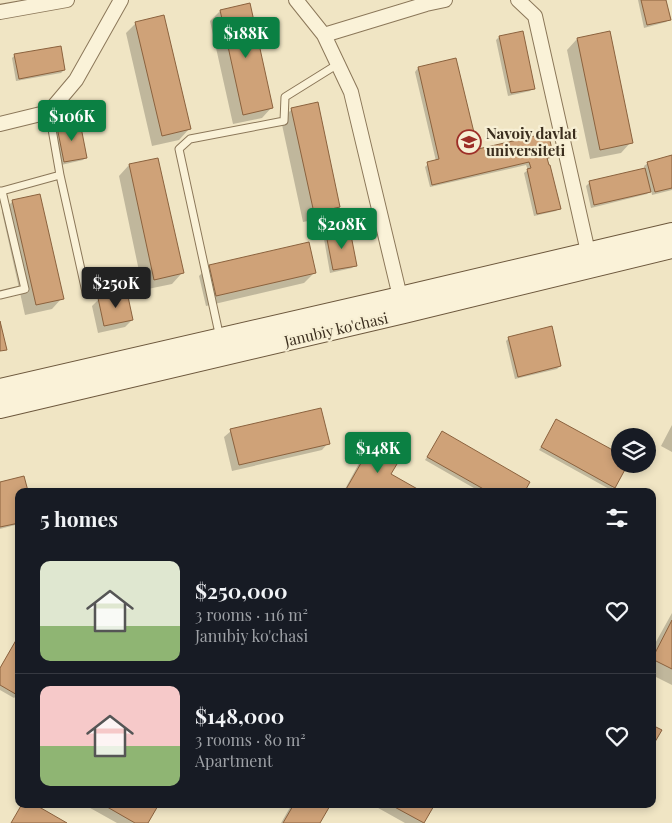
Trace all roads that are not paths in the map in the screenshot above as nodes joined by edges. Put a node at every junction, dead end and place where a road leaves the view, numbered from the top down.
1 (67, 0) edge
2 (122, 0) edge
3 (296, 0) edge
4 (445, 0) edge
5 (518, 0) edge
6 (426, 2) edge
7 (20, 4) edge
8 (0, 12) edge
9 (324, 34) junction
10 (338, 64) junction
11 (49, 112) junction
12 (0, 124) edge
13 (60, 175) junction
14 (1, 191) edge
15 (672, 233) edge
16 (672, 248) edge
17 (590, 260) junction
18 (86, 292) dead end
19 (0, 295) edge
20 (402, 305) junction
21 (222, 347) junction
22 (0, 389) edge
23 (0, 408) edge

1 - 7 street
2 - 11 street
3 - 9 street
4 - 6 street
5 - 17 street
6 - 9 street
7 - 8 street
9 - 10 street
10 - 20 street
10 - 21 lane
11 - 12 street
11 - 13 lane
13 - 14 lane
13 - 18 lane
14 - 19 lane
15 - 17 main road, Janubiy ko'chasi
16 - 17 main road, Janubiy ko'chasi
17 - 20 main road, Janubiy ko'chasi
20 - 21 main road, Janubiy ko'chasi
21 - 22 main road, Janubiy ko'chasi
21 - 23 main road, Janubiy ko'chasi

